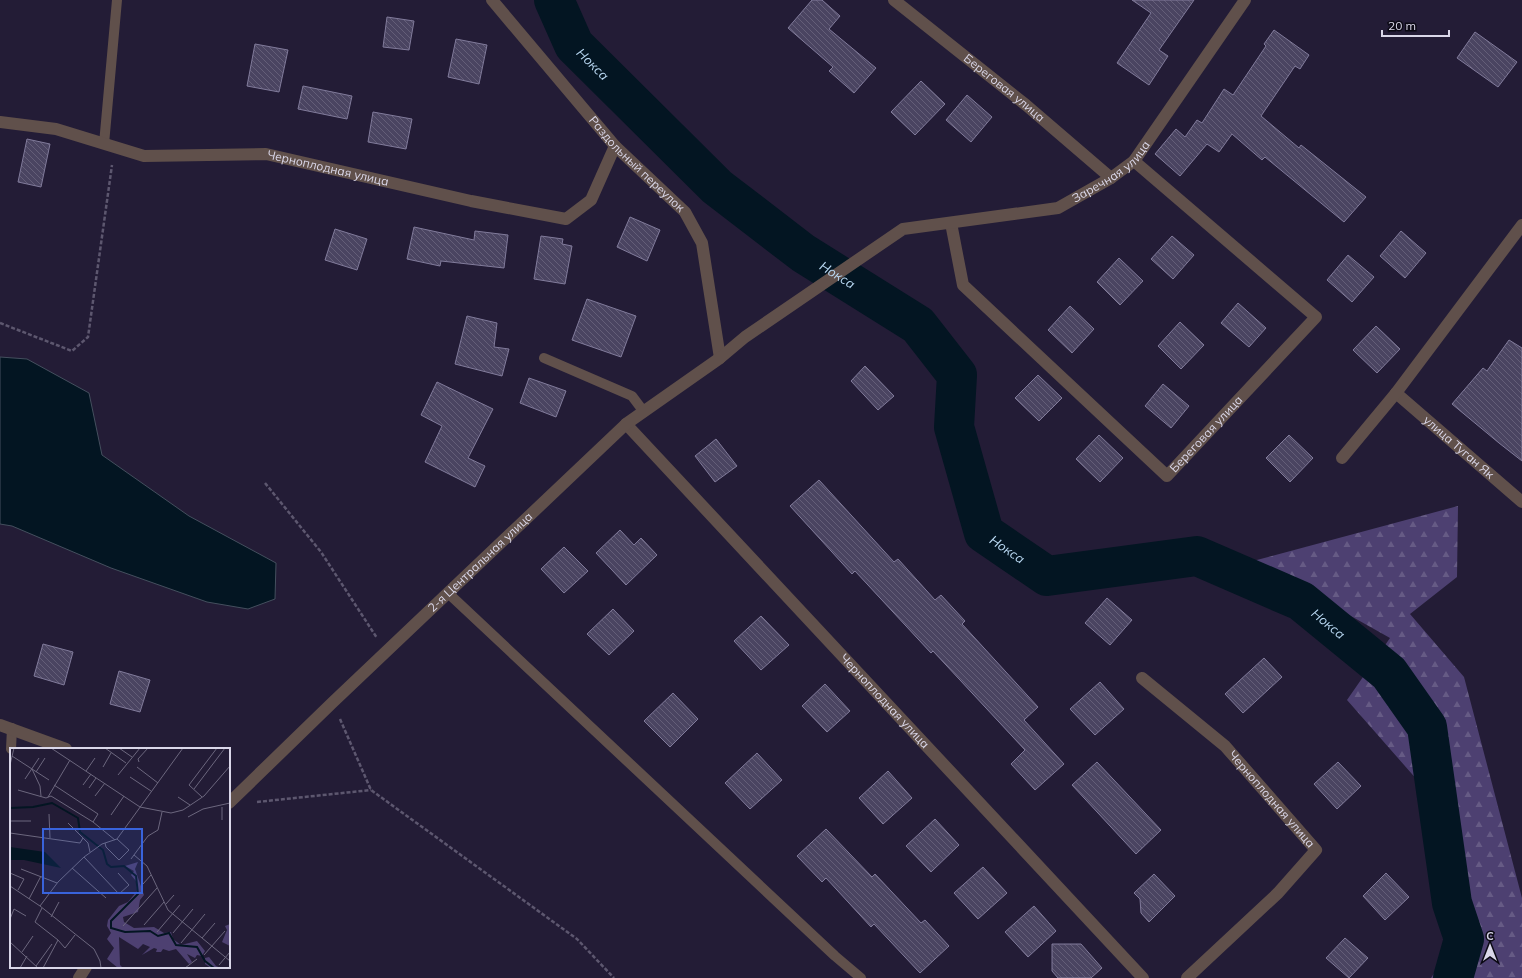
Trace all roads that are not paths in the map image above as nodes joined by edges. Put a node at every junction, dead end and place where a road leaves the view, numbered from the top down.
1 (117, 0) edge
2 (492, 0) edge
3 (894, 0) edge
4 (1246, 0) edge
5 (0, 122) edge
6 (109, 145) junction
7 (615, 146) junction
8 (1134, 161) junction
9 (1111, 178) junction
10 (951, 223) junction
11 (1522, 226) edge
12 (903, 229) joint
13 (544, 358) dead end
14 (720, 358) junction
15 (1396, 393) junction
16 (644, 412) junction
17 (626, 424) junction
18 (1342, 458) dead end
19 (1522, 502) edge
20 (448, 593) junction
21 (1142, 678) dead end
22 (0, 725) edge
23 (12, 728) junction
24 (12, 748) edge
25 (63, 748) edge
26 (230, 803) edge
27 (85, 968) edge
28 (79, 978) edge
29 (860, 978) edge
30 (1143, 978) edge
31 (1187, 978) edge

1 - 6 lane
2 - 7 street, Раздольный переулок
3 - 9 street, Береговая улица
4 - 8 street, Заречная улица
5 - 6 street, Черноплодная улица
6 - 7 street, Черноплодная улица
7 - 14 street, Раздольный переулок
8 - 9 street, Заречная улица
8 - 10 street, Береговая улица
9 - 10 street, Заречная улица
10 - 12 street, Заречная улица
11 - 15 street
12 - 14 street, 2-я Центральная улица
13 - 16 lane
14 - 16 street, 2-я Центральная улица
15 - 18 street
15 - 19 street, улица Туган Як
16 - 17 street, 2-я Центральная улица
17 - 20 street, 2-я Центральная улица
17 - 30 street, Черноплодная улица
20 - 26 street, 2-я Центральная улица
20 - 29 lane
21 - 31 street, Черноплодная улица
22 - 23 street
23 - 24 lane
23 - 25 street
27 - 28 street

